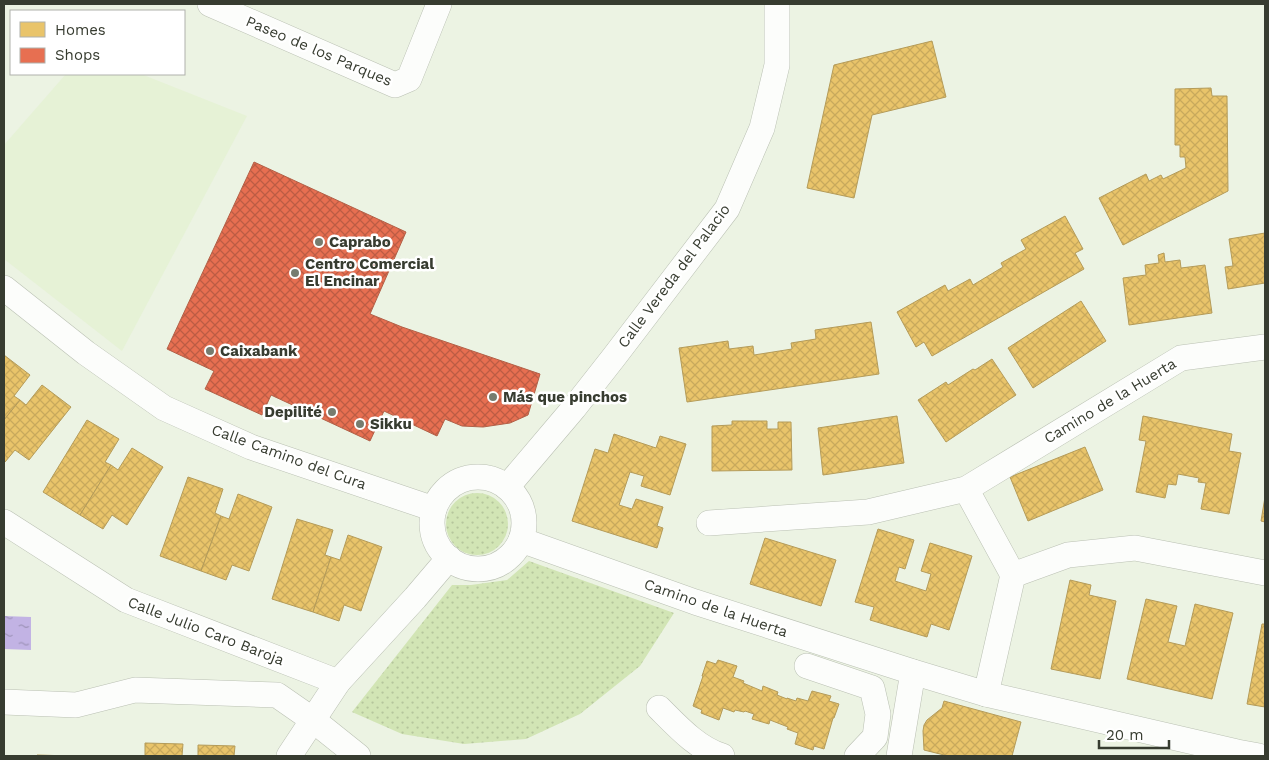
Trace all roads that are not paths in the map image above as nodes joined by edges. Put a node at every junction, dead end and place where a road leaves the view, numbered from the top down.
1 (210, 4) edge
2 (439, 4) edge
3 (776, 4) edge
4 (4, 288) edge
5 (1265, 347) edge
6 (507, 487) junction
7 (966, 489) junction
8 (434, 509) junction
9 (4, 522) edge
10 (709, 523) dead end
11 (521, 540) junction
12 (449, 558) junction
13 (1265, 573) edge
14 (1013, 575) junction
15 (807, 666) dead end
16 (913, 672) junction
17 (338, 682) junction
18 (986, 694) junction
19 (4, 702) edge
20 (660, 708) dead end
21 (313, 720) junction
22 (712, 754) edge
23 (289, 756) edge
24 (358, 756) edge
25 (856, 756) edge
26 (899, 756) edge
27 (1259, 756) edge

1 - 2 street, Paseo de los Parques
3 - 6 street, Calle Vereda del Palacio
4 - 8 street, Calle Camino del Cura
5 - 7 street, Camino de la Huerta
6 - 8 street
6 - 11 street
7 - 10 street, Camino de la Huerta
7 - 14 street
8 - 12 street
9 - 17 street, Calle Julio Caro Baroja
11 - 12 street
11 - 16 street, Camino de la Huerta
12 - 17 street
13 - 14 street
14 - 18 street
15 - 25 street
16 - 18 street, Camino de la Huerta
16 - 26 street
17 - 21 street
18 - 27 street, Camino de la Huerta
19 - 21 street
20 - 22 street
21 - 23 street
21 - 24 street

